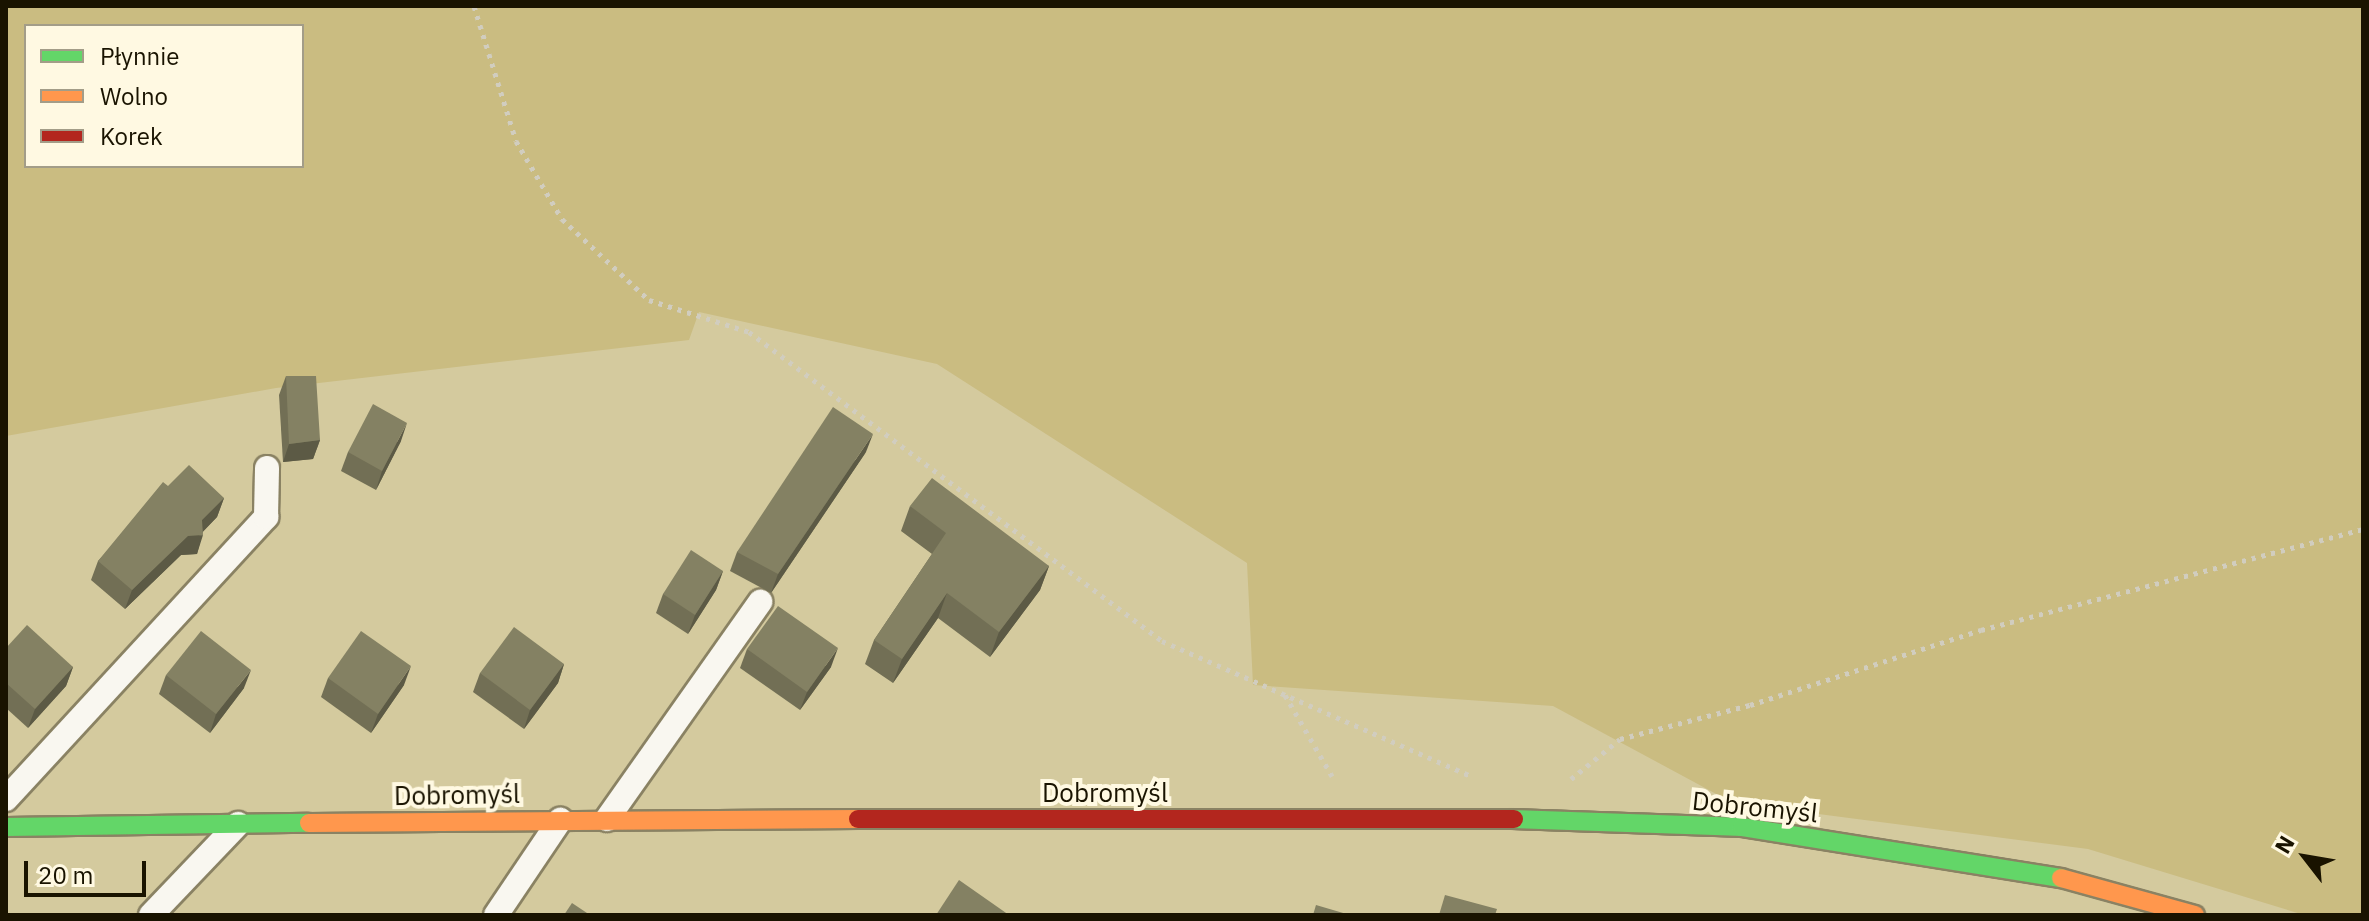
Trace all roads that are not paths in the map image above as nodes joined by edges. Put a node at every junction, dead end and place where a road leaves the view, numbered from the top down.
1 (267, 468) dead end
2 (760, 602) dead end
3 (6, 799) edge
4 (607, 819) junction
5 (560, 820) junction
6 (238, 824) junction
7 (6, 827) edge
8 (151, 915) edge
9 (496, 915) edge
10 (2195, 915) edge

1 - 3 lane
2 - 4 lane
4 - 5 street, Dobromyśl
4 - 10 street, Dobromyśl
5 - 6 street, Dobromyśl
5 - 9 lane
6 - 7 street, Dobromyśl
6 - 8 lane

